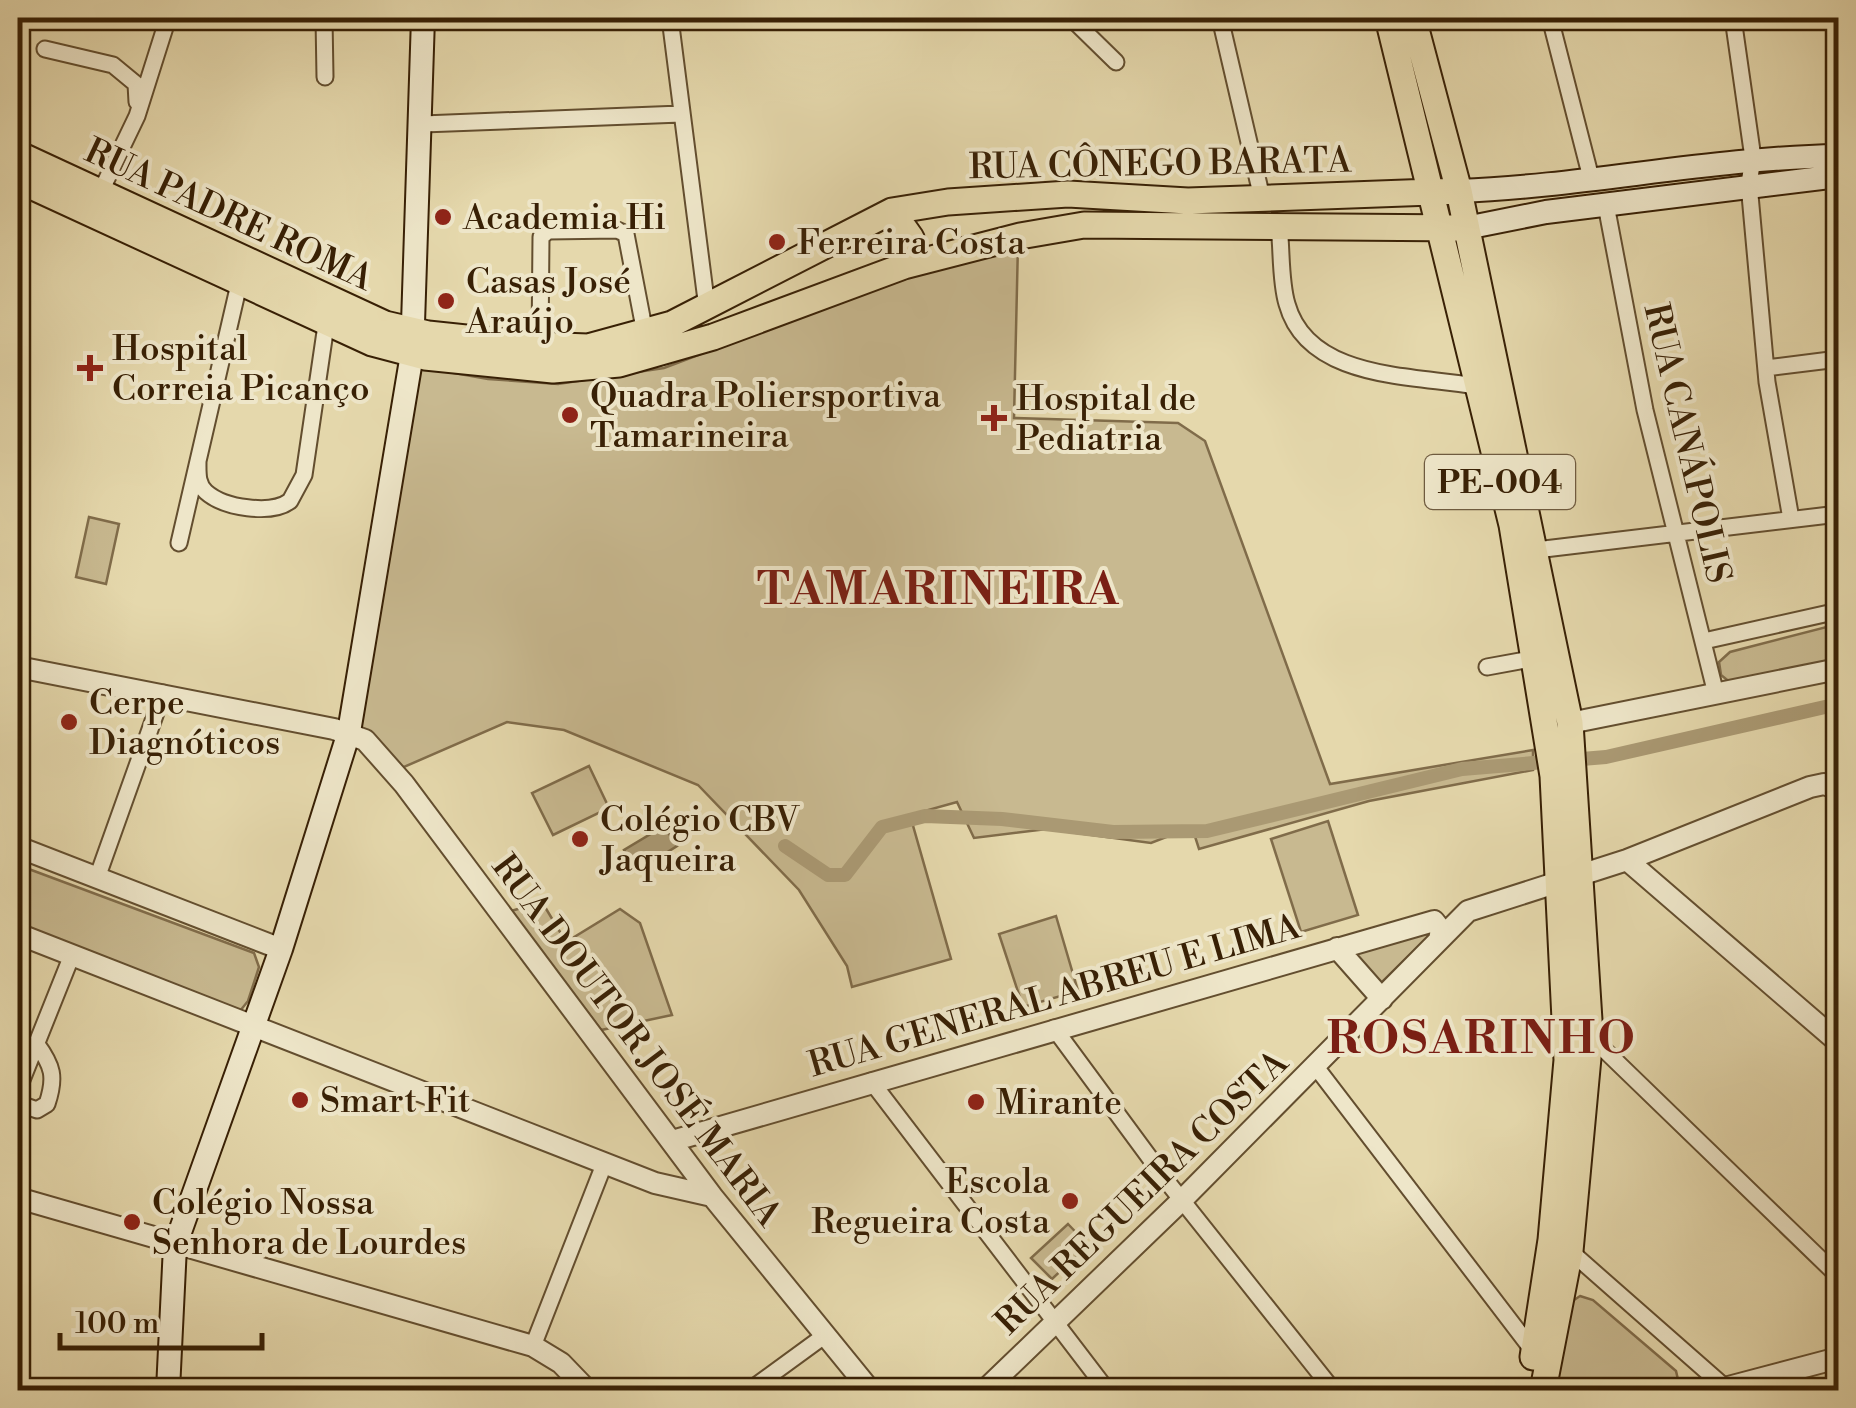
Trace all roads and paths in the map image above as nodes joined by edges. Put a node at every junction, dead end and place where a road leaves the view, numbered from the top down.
1 (168, 18) edge
2 (324, 18) edge
3 (424, 18) edge
4 (670, 18) edge
5 (1071, 18) edge
6 (1220, 18) edge
7 (1388, 18) edge
8 (1413, 18) edge
9 (1550, 18) edge
10 (1733, 18) edge
11 (46, 49) dead end
12 (1116, 62) dead end
13 (325, 77) dead end
14 (681, 114) junction
15 (136, 116) junction
16 (423, 124) junction
17 (18, 154) edge
18 (1838, 156) edge
19 (1753, 158) junction
20 (1838, 176) edge
21 (1591, 178) junction
22 (18, 180) edge
23 (1749, 184) junction
24 (101, 191) junction
25 (1432, 191) junction
26 (1459, 191) junction
27 (1262, 198) junction
28 (930, 204) junction
29 (1606, 205) junction
30 (892, 211) junction
31 (1279, 226) junction
32 (1454, 228) junction
33 (940, 258) junction
34 (904, 266) junction
35 (239, 284) junction
36 (707, 308) junction
37 (326, 324) junction
38 (645, 333) junction
39 (413, 343) junction
40 (540, 345) junction
41 (1838, 359) edge
42 (1766, 368) junction
43 (1475, 386) junction
44 (198, 462) junction
45 (1838, 514) edge
46 (1791, 519) junction
47 (1675, 533) junction
48 (180, 543) dead end
49 (1536, 550) junction
50 (1838, 611) edge
51 (1704, 641) junction
52 (1536, 658) junction
53 (18, 667) edge
54 (1487, 667) dead end
55 (1838, 669) edge
56 (164, 694) junction
57 (1716, 694) junction
58 (349, 732) junction
59 (1563, 733) junction
60 (1838, 790) edge
61 (18, 847) edge
62 (1627, 860) junction
63 (1570, 875) junction
64 (97, 878) junction
65 (18, 934) edge
66 (1439, 940) junction
67 (1337, 948) junction
68 (281, 949) junction
69 (72, 955) junction
70 (1382, 999) junction
71 (254, 1026) junction
72 (1054, 1028) junction
73 (1590, 1036) junction
74 (1838, 1042) edge
75 (36, 1043) dead end
76 (1316, 1067) junction
77 (871, 1081) junction
78 (672, 1140) junction
79 (605, 1162) junction
80 (692, 1184) junction
81 (18, 1198) edge
82 (1182, 1200) junction
83 (175, 1246) junction
84 (1570, 1251) junction
85 (1838, 1276) edge
86 (1540, 1309) junction
87 (1505, 1314) junction
88 (1054, 1323) junction
89 (824, 1336) junction
90 (533, 1346) junction
91 (1534, 1352) junction
92 (1838, 1358) edge
93 (168, 1390) edge
94 (587, 1390) edge
95 (750, 1390) edge
96 (870, 1390) edge
97 (985, 1390) edge
98 (1106, 1390) edge
99 (1332, 1390) edge
100 (1527, 1390) edge
101 (1543, 1390) edge
102 (1724, 1390) edge

1 - 15 street
2 - 13 street
3 - 16 main road
4 - 14 street
5 - 12 street
6 - 27 street
7 - 25 main road, PE-004
8 - 26 main road, PE-004
9 - 21 street
10 - 19 street
11 - 15 street
14 - 16 street
14 - 36 street
15 - 24 street
16 - 39 main road
17 - 24 main road, RUA PADRE ROMA
18 - 19 main road
19 - 21 main road
19 - 23 street
20 - 23 main road
21 - 26 main road
22 - 35 main road, RUA PADRE ROMA
23 - 29 main road
23 - 42 street
24 - 39 main road, RUA PADRE ROMA
25 - 26 main road, RUA CÔNEGO BARATA
25 - 27 main road, RUA CÔNEGO BARATA
25 - 32 main road, PE-004
26 - 32 main road, PE-004
27 - 28 main road, RUA CÔNEGO BARATA
28 - 30 main road, RUA CÔNEGO BARATA
28 - 33 main road
29 - 32 main road
29 - 47 street, RUA CANÁPOLIS
30 - 34 main road
30 - 36 main road, RUA CÔNEGO BARATA
31 - 32 main road, RUA CÔNEGO BARATA
31 - 33 main road, RUA CÔNEGO BARATA
31 - 43 street
32 - 43 main road, PE-004
32 - 49 main road, PE-004
33 - 34 main road, RUA CÔNEGO BARATA
34 - 39 main road, RUA CÔNEGO BARATA
35 - 37 main road, RUA PADRE ROMA
35 - 44 street
36 - 38 main road, RUA CÔNEGO BARATA
37 - 39 main road, RUA PADRE ROMA
37 - 44 street
38 - 40 main road, RUA CÔNEGO BARATA
38 - 40 street
39 - 40 main road, RUA CÔNEGO BARATA
39 - 58 main road
41 - 42 street
42 - 46 street
43 - 52 main road, PE-004
44 - 48 street
45 - 46 street
46 - 47 street
47 - 49 street
47 - 51 street, RUA CANÁPOLIS
49 - 59 main road, PE-004
50 - 51 street
51 - 57 street, RUA CANÁPOLIS
52 - 54 street
52 - 59 main road, PE-004
53 - 56 street
55 - 57 street
56 - 58 street
56 - 64 street
57 - 59 street
58 - 68 main road
58 - 78 street, RUA DOUTOR JOSÉ MARIA
59 - 63 main road, PE-004
60 - 62 street
61 - 64 street
62 - 63 street
62 - 74 street
63 - 66 street, RUA REGUEIRA COSTA
63 - 73 main road, PE-004
63 - 86 main road, PE-004
64 - 68 street
65 - 69 street
66 - 67 street, RUA GENERAL ABREU E LIMA
66 - 70 street, RUA REGUEIRA COSTA
67 - 70 street
67 - 72 street, RUA GENERAL ABREU E LIMA
68 - 71 main road
69 - 71 street
69 - 75 street
70 - 76 street, RUA REGUEIRA COSTA
71 - 79 street
71 - 83 main road
72 - 77 street, RUA GENERAL ABREU E LIMA
72 - 82 street
73 - 84 main road, PE-004
73 - 85 street
76 - 82 street, RUA REGUEIRA COSTA
76 - 87 street
77 - 78 street, RUA GENERAL ABREU E LIMA
77 - 88 street
78 - 80 street, RUA DOUTOR JOSÉ MARIA
79 - 80 street
79 - 90 street
80 - 89 street, RUA DOUTOR JOSÉ MARIA
81 - 83 street
82 - 88 street, RUA REGUEIRA COSTA
82 - 99 street
83 - 90 street
83 - 93 main road
84 - 101 main road, PE-004
84 - 102 street
86 - 87 street
86 - 91 main road, PE-004
87 - 91 street
88 - 97 street, RUA REGUEIRA COSTA
88 - 98 street
89 - 95 street
89 - 96 street, RUA DOUTOR JOSÉ MARIA
90 - 94 street
91 - 100 main road, PE-004
92 - 102 street

